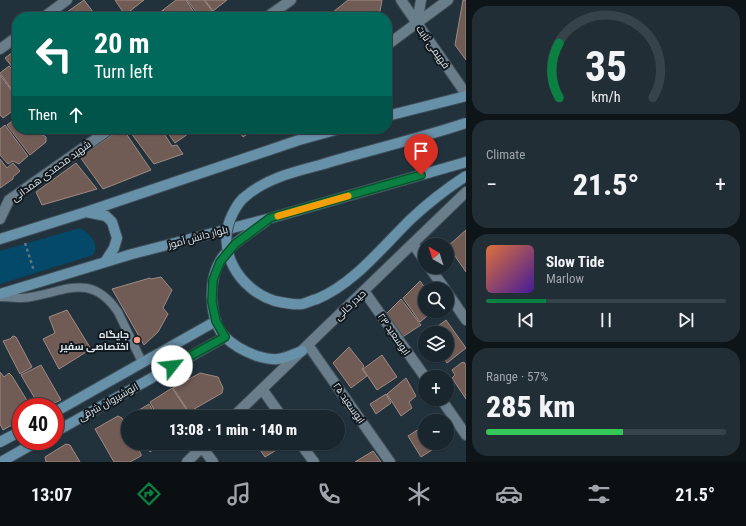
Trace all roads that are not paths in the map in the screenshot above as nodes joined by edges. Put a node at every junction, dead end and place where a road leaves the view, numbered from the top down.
1 (67, 0) edge
2 (291, 0) edge
3 (401, 0) edge
4 (421, 0) edge
5 (448, 0) edge
6 (51, 12) edge
7 (274, 12) edge
8 (417, 23) junction
9 (12, 41) edge
10 (392, 41) edge
11 (0, 49) edge
12 (466, 95) edge
13 (392, 115) edge
14 (466, 123) edge
15 (103, 134) edge
16 (321, 134) edge
17 (466, 162) edge
18 (466, 176) edge
19 (466, 194) edge
20 (86, 212) junction
21 (270, 218) junction
22 (0, 220) edge
23 (0, 239) edge
24 (413, 244) junction
25 (418, 251) edge
26 (105, 262) junction
27 (364, 291) junction
28 (0, 296) edge
29 (454, 302) edge
30 (466, 320) edge
31 (216, 321) junction
32 (225, 337) junction
33 (305, 348) junction
34 (142, 362) junction
35 (420, 370) edge
36 (262, 389) junction
37 (445, 406) edge
38 (64, 407) edge
39 (240, 410) edge
40 (277, 410) edge
41 (64, 427) edge
42 (466, 435) edge
43 (12, 436) edge
44 (0, 442) edge
45 (22, 450) edge
46 (199, 450) edge
47 (207, 450) edge
48 (305, 450) edge
49 (1, 462) edge
50 (187, 462) edge
51 (213, 462) edge
52 (314, 462) edge
53 (390, 462) edge

1 - 6 street
2 - 7 street
3 - 8 street, فهیمی ثابت
4 - 8 street
5 - 8 street
8 - 10 street
8 - 12 street, فهیمی ثابت
9 - 11 street
12 - 13 main road
14 - 18 main road, bridge
15 - 22 street, شهید محمدی همدانی
16 - 20 main road
17 - 21 main road, بلوار دانش آموز
19 - 24 street, حیدر خانی
20 - 23 main road
20 - 26 main road
21 - 26 main road, بلوار دانش آموز
21 - 31 main road
24 - 25 street
24 - 27 street, حیدر خانی
26 - 28 main road, بلوار دانش آموز
27 - 33 street, حیدر خانی
27 - 35 street, ابوسعید ۲۳
28 - 34 lane
29 - 30 street
31 - 32 main road
31 - 34 main road, انوشیروان شرقی
32 - 33 main road
32 - 41 main road, انوشیروان شرقی
33 - 36 street, حیدر خانی
33 - 53 street, ابوسعید ۲۵
34 - 38 main road, انوشیروان شرقی
36 - 39 street, حیدر خانی
36 - 40 street
37 - 42 street
43 - 44 main road
45 - 49 main road
46 - 50 street
47 - 51 street
48 - 52 street

